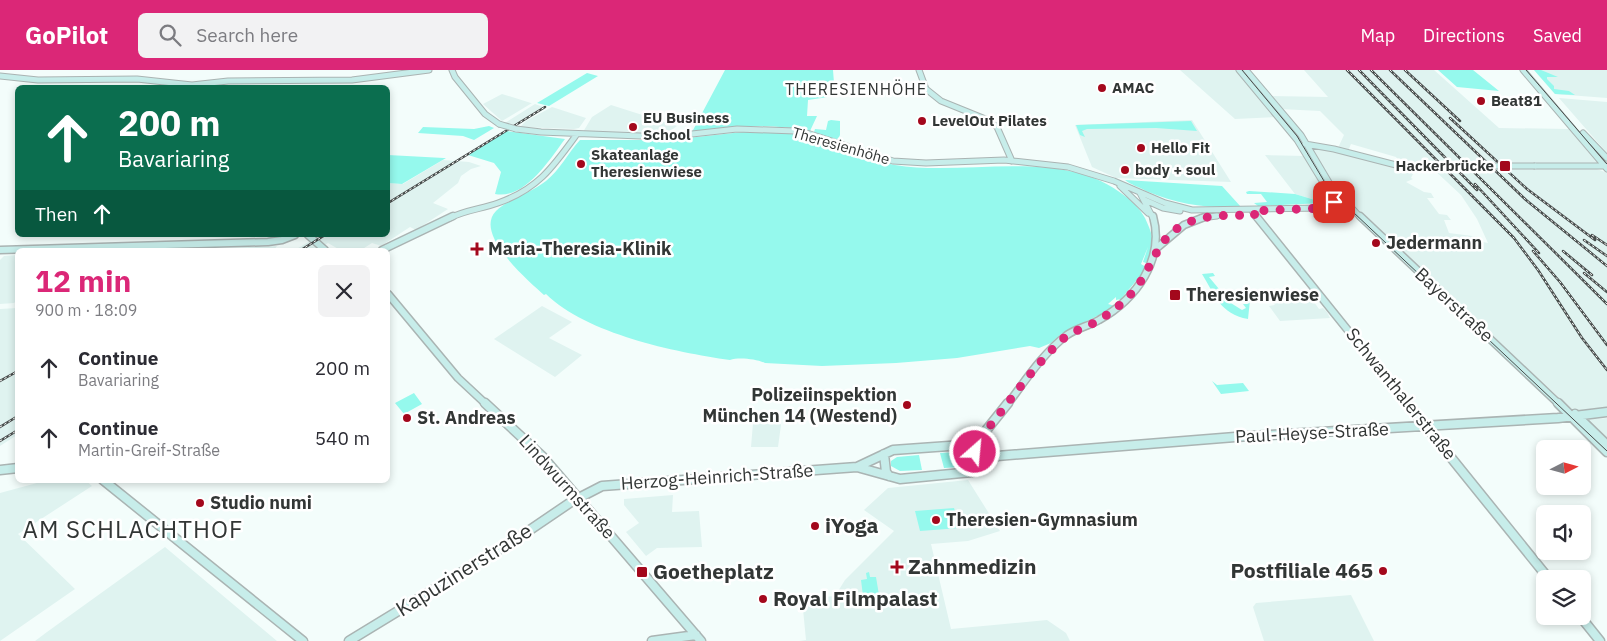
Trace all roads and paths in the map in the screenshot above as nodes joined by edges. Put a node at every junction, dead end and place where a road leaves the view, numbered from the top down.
1 (429, 70) edge
2 (452, 70) edge
3 (919, 70) edge
4 (1239, 70) edge
5 (1246, 70) edge
6 (1523, 70) edge
7 (1528, 70) edge
8 (0, 75) edge
9 (236, 81) junction
10 (237, 85) edge
11 (577, 134) junction
12 (1300, 144) junction
13 (1308, 145) junction
14 (1607, 158) edge
15 (1012, 161) junction
16 (1606, 167) edge
17 (1103, 177) junction
18 (1138, 191) junction
19 (1157, 200) junction
20 (1142, 201) junction
21 (1352, 210) junction
22 (1212, 213) junction
23 (1254, 213) junction
24 (310, 237) edge
25 (275, 242) dead end
26 (1158, 247) junction
27 (69, 248) edge
28 (323, 248) edge
29 (386, 248) edge
30 (0, 250) edge
31 (15, 250) edge
32 (390, 296) edge
33 (1604, 413) edge
34 (1574, 416) junction
35 (1428, 426) junction
36 (976, 443) junction
37 (963, 445) junction
38 (1607, 445) edge
39 (975, 452) junction
40 (1607, 452) edge
41 (884, 454) junction
42 (997, 456) junction
43 (857, 467) junction
44 (15, 468) edge
45 (0, 470) edge
46 (976, 470) junction
47 (889, 476) junction
48 (108, 483) edge
49 (579, 498) junction
50 (1542, 570) edge
51 (1587, 625) edge
52 (699, 638) edge
53 (303, 641) edge
54 (349, 641) edge
55 (652, 641) edge
56 (1600, 641) edge

1 - 9 main road
2 - 11 main road, Theresienhöhe, bridge
3 - 15 main road
4 - 12 main road
5 - 13 main road, Bayerstraße
6 - 16 main road
7 - 14 main road
8 - 9 main road
9 - 10 main road
11 - 15 main road, Theresienhöhe
11 - 29 main road
12 - 13 main road
12 - 23 main road
13 - 16 main road, bridge
13 - 21 main road, Bayerstraße
15 - 17 main road, Theresienhöhe
17 - 18 main road, Theresienhöhe
17 - 20 main road, Theresienhöhe
18 - 19 main road, Theresienhöhe
18 - 20 main road
19 - 20 main road
19 - 22 main road, Theresienhöhe
20 - 22 main road, Theresienhöhe
20 - 26 main road
21 - 23 main road
21 - 34 main road, Bayerstraße
22 - 23 main road
22 - 26 main road
23 - 35 main road, Schwanthalerstraße
24 - 28 main road
25 - 27 main road
26 - 36 main road
30 - 31 main road
32 - 49 main road, Lindwurmstraße
33 - 34 main road, Paul-Heyse-Straße
34 - 35 main road, Paul-Heyse-Straße
34 - 38 main road, Bayerstraße
34 - 40 main road, Bayerstraße
35 - 42 main road, Paul-Heyse-Straße
35 - 50 main road, Schwanthalerstraße
36 - 37 main road
36 - 39 main road
37 - 39 main road
37 - 41 main road
39 - 42 main road
39 - 46 main road
41 - 43 main road
41 - 47 main road
42 - 46 main road
43 - 47 main road
43 - 49 main road, Herzog-Heinrich-Straße
44 - 45 main road
46 - 47 main road
48 - 53 main road
49 - 52 main road, Lindwurmstraße
49 - 54 main road, Kapuzinerstraße
51 - 56 main road
52 - 55 main road

